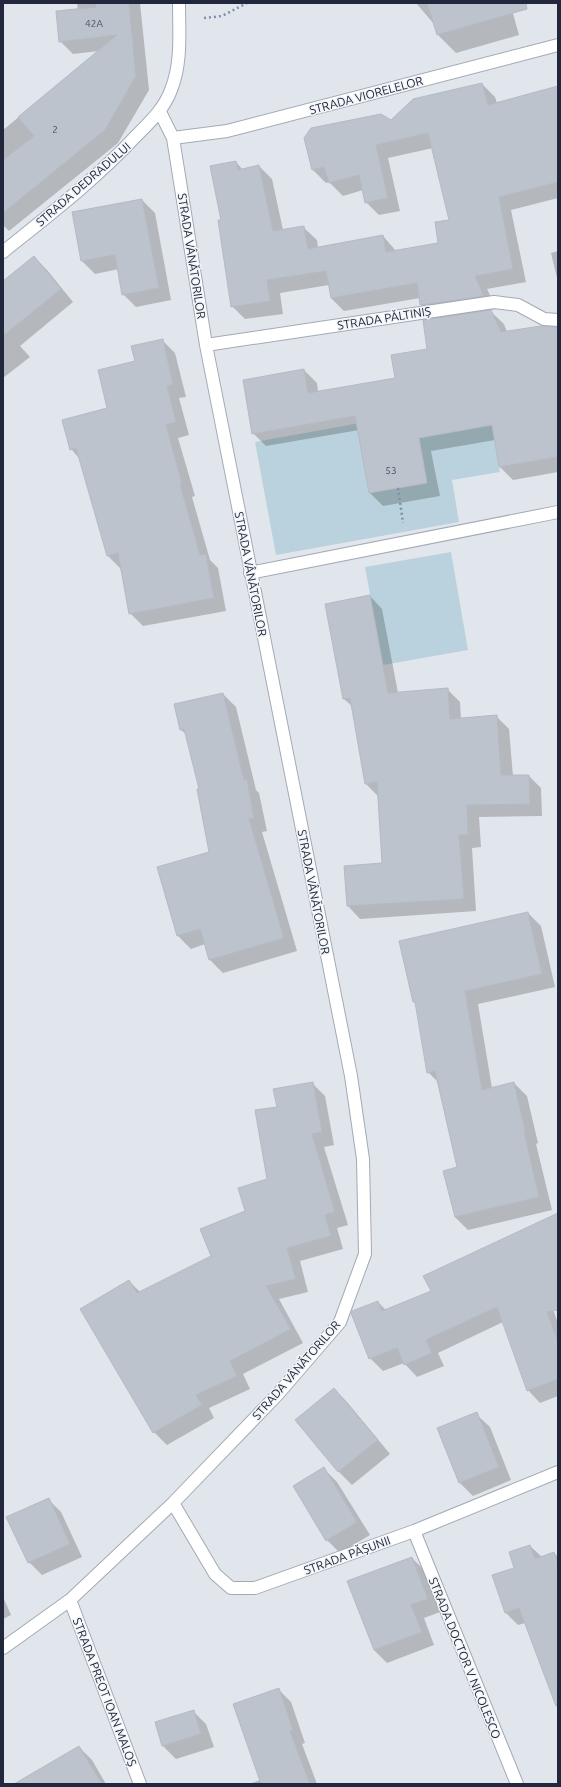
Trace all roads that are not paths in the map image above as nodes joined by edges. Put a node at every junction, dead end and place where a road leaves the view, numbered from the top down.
1 (179, 3) edge
2 (558, 45) edge
3 (160, 112) junction
4 (173, 138) junction
5 (3, 252) edge
6 (558, 320) edge
7 (206, 345) junction
8 (558, 512) edge
9 (250, 573) junction
10 (558, 1472) edge
11 (172, 1503) junction
12 (414, 1531) junction
13 (70, 1600) junction
14 (3, 1648) edge
15 (140, 1784) edge
16 (516, 1784) edge

1 - 3 street
2 - 4 street, STRADA VIORELELOR
3 - 4 street, STRADA VÂNĂTORILOR
3 - 5 street, STRADA DEDRADULUI
4 - 7 street, STRADA VÂNĂTORILOR
6 - 7 street, STRADA PĂLTINIȘ
7 - 9 street, STRADA VÂNĂTORILOR
8 - 9 street
9 - 11 street, STRADA VÂNĂTORILOR
10 - 12 street, STRADA PĂȘUNII
11 - 12 street, STRADA PĂȘUNII
11 - 13 street, STRADA VÂNĂTORILOR
12 - 16 street, STRADA DOCTOR V NICOLESCO
13 - 14 street, STRADA VÂNĂTORILOR
13 - 15 street, STRADA PREOT IOAN MALOȘ

